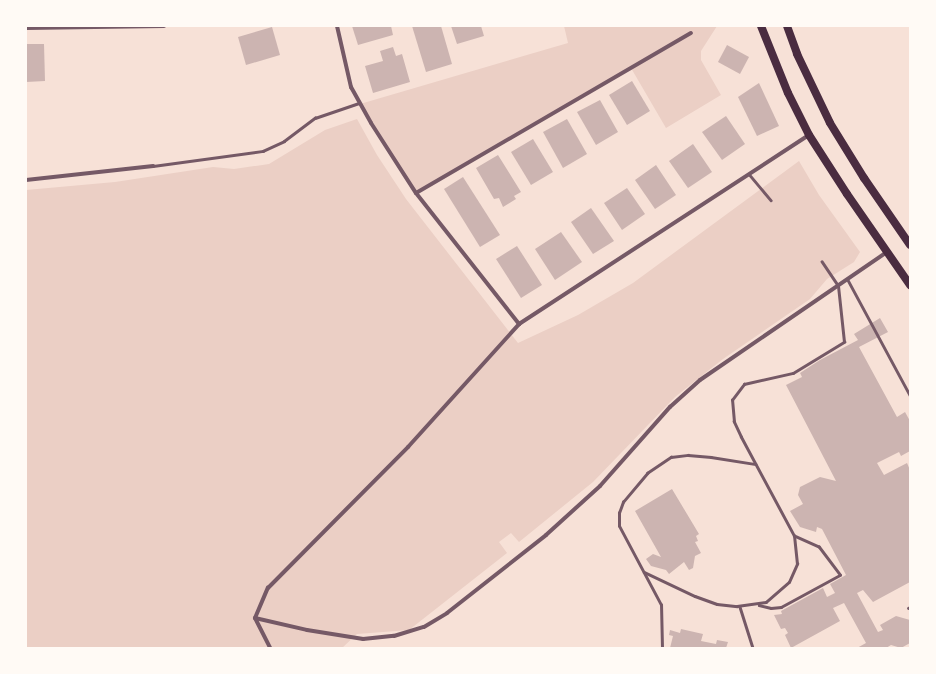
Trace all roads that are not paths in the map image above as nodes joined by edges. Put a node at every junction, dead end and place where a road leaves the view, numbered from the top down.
1 (164, 26) edge
2 (337, 26) edge
3 (761, 26) edge
4 (787, 26) edge
5 (118, 27) edge
6 (26, 28) edge
7 (691, 33) dead end
8 (359, 103) junction
9 (809, 135) junction
10 (153, 166) joint
11 (749, 174) junction
12 (26, 180) edge
13 (416, 193) junction
14 (771, 200) dead end
15 (910, 245) edge
16 (887, 252) junction
17 (822, 262) dead end
18 (848, 280) junction
19 (910, 285) edge
20 (838, 286) junction
21 (519, 324) junction
22 (910, 395) edge
23 (756, 464) junction
24 (794, 536) junction
25 (644, 572) junction
26 (758, 604) junction
27 (740, 606) junction
28 (254, 618) junction
29 (661, 647) edge
30 (270, 648) edge
31 (753, 648) edge

1 - 5 street
2 - 8 street
3 - 9 main road
4 - 15 main road
5 - 6 street
7 - 13 street
8 - 10 lane
8 - 13 street
9 - 11 street
9 - 16 main road
10 - 12 street
11 - 14 lane
11 - 21 street
13 - 21 street
16 - 18 street
16 - 19 main road
17 - 20 lane
18 - 20 street
18 - 22 lane
20 - 23 lane
20 - 28 street
21 - 28 street
23 - 24 lane
23 - 25 lane
24 - 26 lane
24 - 26 lane
25 - 27 lane
25 - 29 lane
26 - 27 lane
27 - 31 lane
28 - 30 street

